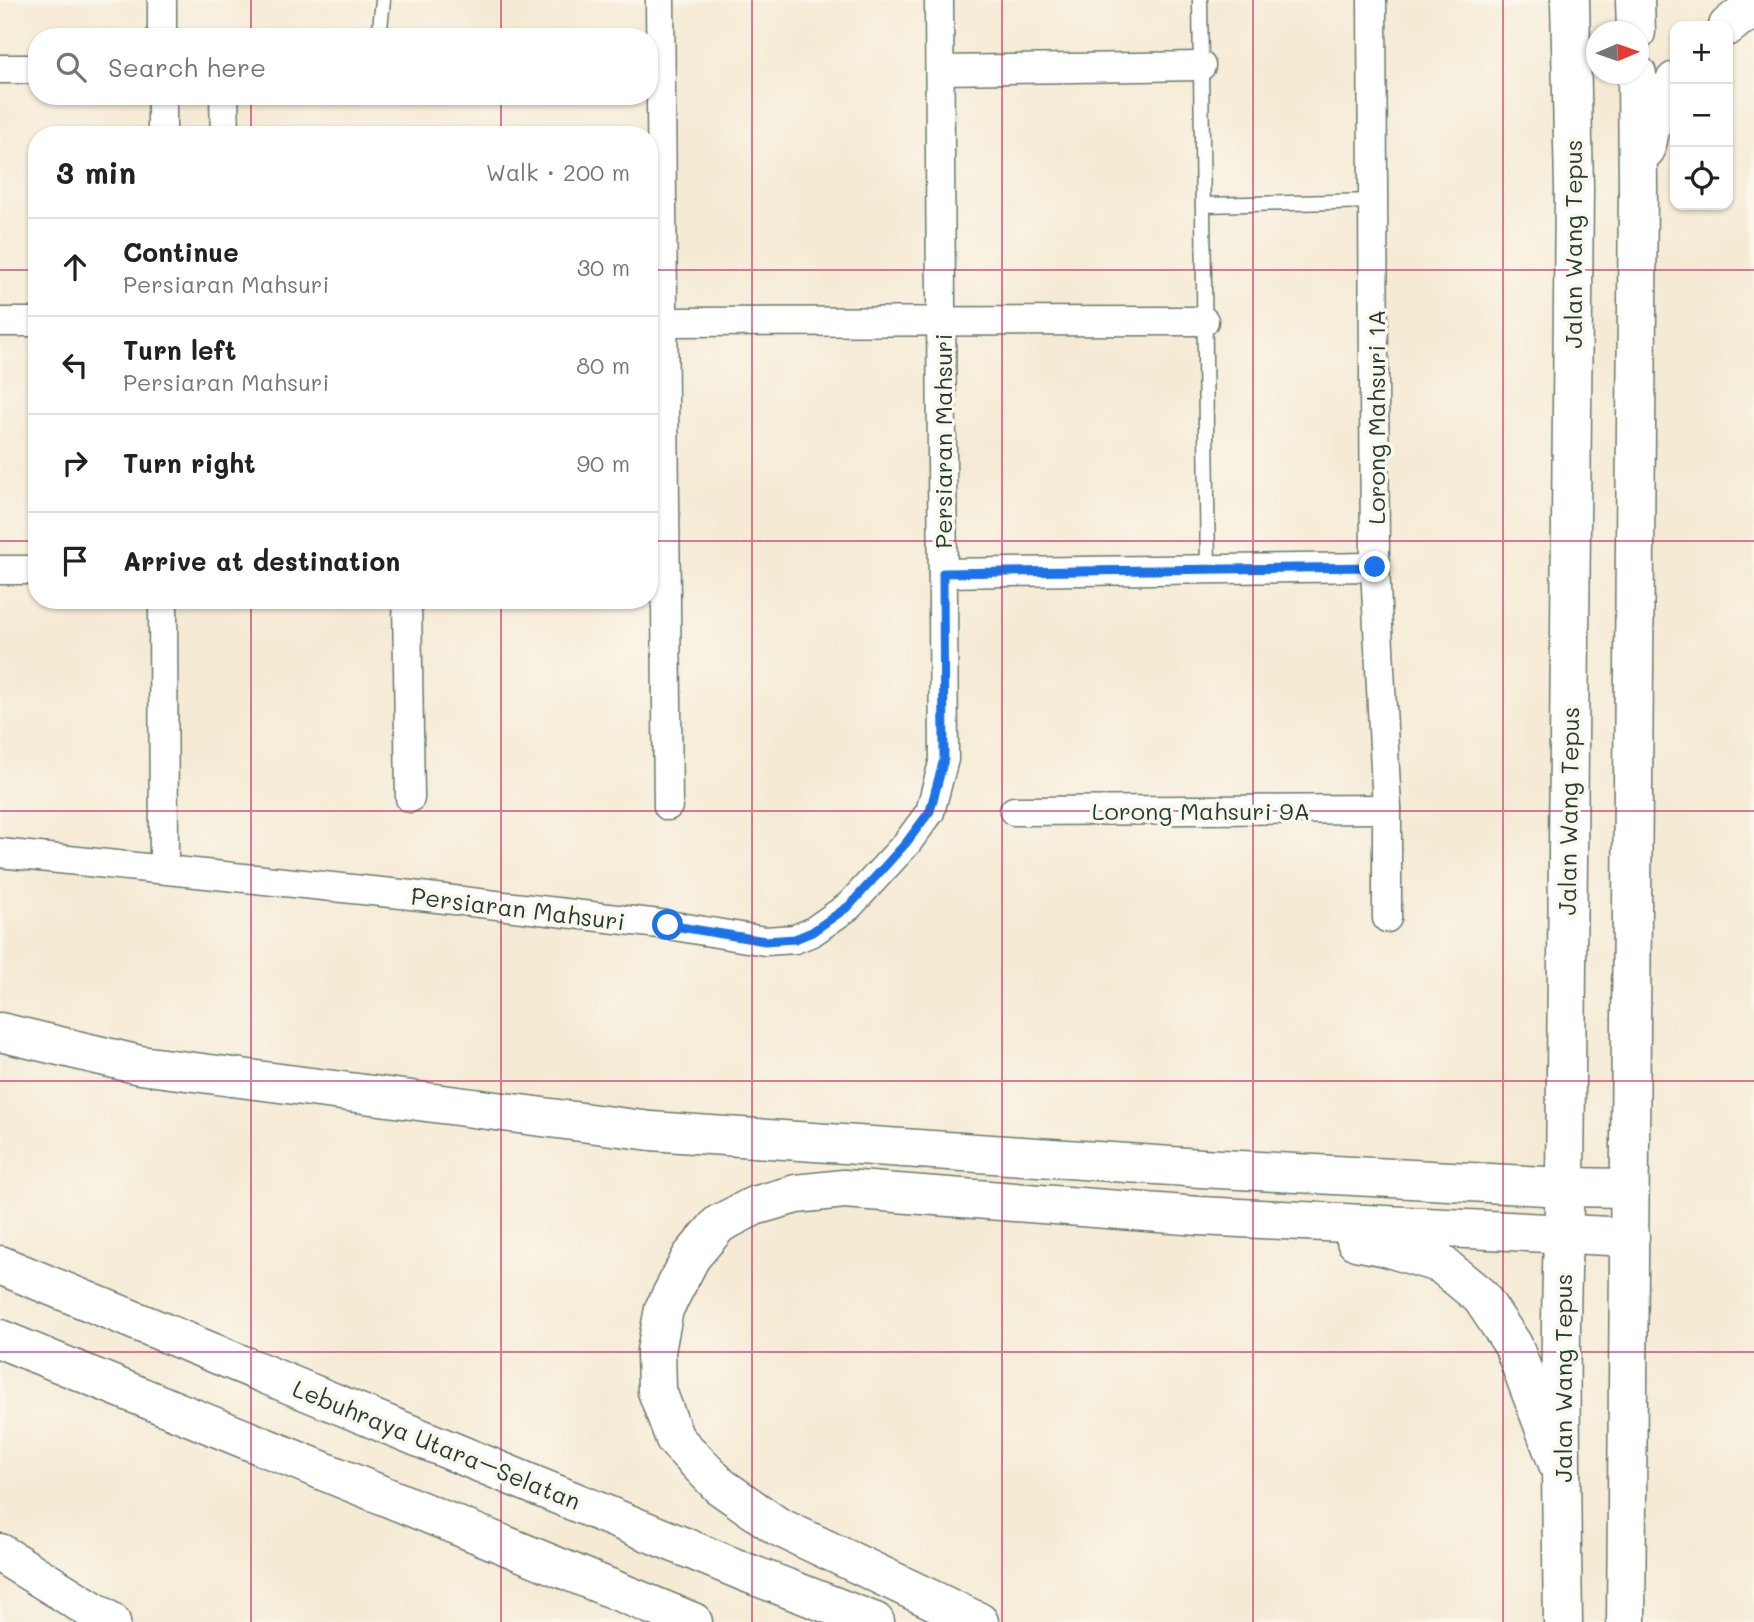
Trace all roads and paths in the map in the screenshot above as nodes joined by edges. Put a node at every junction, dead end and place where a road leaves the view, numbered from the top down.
1 (162, 0) edge
2 (383, 0) edge
3 (660, 0) edge
4 (939, 0) edge
5 (1200, 0) edge
6 (1372, 0) edge
7 (1570, 0) edge
8 (1635, 0) edge
9 (1754, 11) edge
10 (1636, 21) edge
11 (1733, 22) edge
12 (162, 28) edge
13 (380, 28) edge
14 (658, 28) edge
15 (1201, 66) junction
16 (0, 69) edge
17 (28, 69) edge
18 (941, 69) junction
19 (1637, 84) edge
20 (1674, 84) edge
21 (162, 105) edge
22 (224, 105) edge
23 (655, 105) edge
24 (162, 126) edge
25 (225, 126) edge
26 (655, 126) edge
27 (1638, 188) junction
28 (1375, 201) junction
29 (1203, 205) junction
30 (1205, 321) junction
31 (0, 322) edge
32 (28, 322) edge
33 (658, 322) edge
34 (941, 322) junction
35 (658, 403) edge
36 (1375, 567) junction
37 (0, 570) edge
38 (28, 570) edge
39 (1208, 570) junction
40 (943, 573) junction
41 (163, 609) edge
42 (407, 609) edge
43 (410, 798) dead end
44 (668, 806) dead end
45 (1387, 809) junction
46 (1014, 811) dead end
47 (0, 853) edge
48 (164, 869) junction
49 (1387, 918) dead end
50 (0, 1032) edge
51 (1565, 1187) junction
52 (1629, 1188) junction
53 (1199, 1216) junction
54 (1563, 1234) junction
55 (1630, 1237) junction
56 (0, 1265) edge
57 (0, 1339) edge
58 (1561, 1472) junction
59 (0, 1553) edge
60 (111, 1622) edge
61 (693, 1622) edge
62 (875, 1622) edge
63 (979, 1622) edge
64 (1563, 1622) edge
65 (1626, 1622) edge

1 - 12 street
2 - 13 lane
3 - 14 street
4 - 18 street, Persiaran Mahsuri
5 - 15 lane
6 - 28 street, Lorong Mahsuri 1A
7 - 51 main road, Jalan Wang Tepus
8 - 10 main road
9 - 11 main road
15 - 18 street
15 - 29 lane
16 - 17 street
18 - 34 street, Persiaran Mahsuri
19 - 27 main road
20 - 27 main road
21 - 24 street
22 - 25 street
23 - 26 street
27 - 52 main road
28 - 29 lane
28 - 36 street, Lorong Mahsuri 1A
29 - 30 lane
30 - 34 street
30 - 39 lane
31 - 32 street
33 - 34 street
34 - 40 street, Persiaran Mahsuri
35 - 44 street
36 - 39 street
36 - 45 street, Lorong Mahsuri 1A
37 - 38 street
39 - 40 street
40 - 48 street, Persiaran Mahsuri
41 - 48 street
42 - 43 street
45 - 46 street, Lorong Mahsuri 9A
45 - 49 street, Lorong Mahsuri 1A
47 - 48 street, Persiaran Mahsuri
50 - 51 main road
51 - 52 main road
51 - 54 main road, Jalan Wang Tepus
52 - 55 main road
53 - 54 main road
53 - 58 main road
53 - 63 main road
54 - 55 main road
54 - 58 main road, Jalan Wang Tepus
55 - 65 main road
56 - 62 main road, Lebuhraya Utara–Selatan
57 - 61 main road
58 - 64 main road, Jalan Wang Tepus
59 - 60 main road

